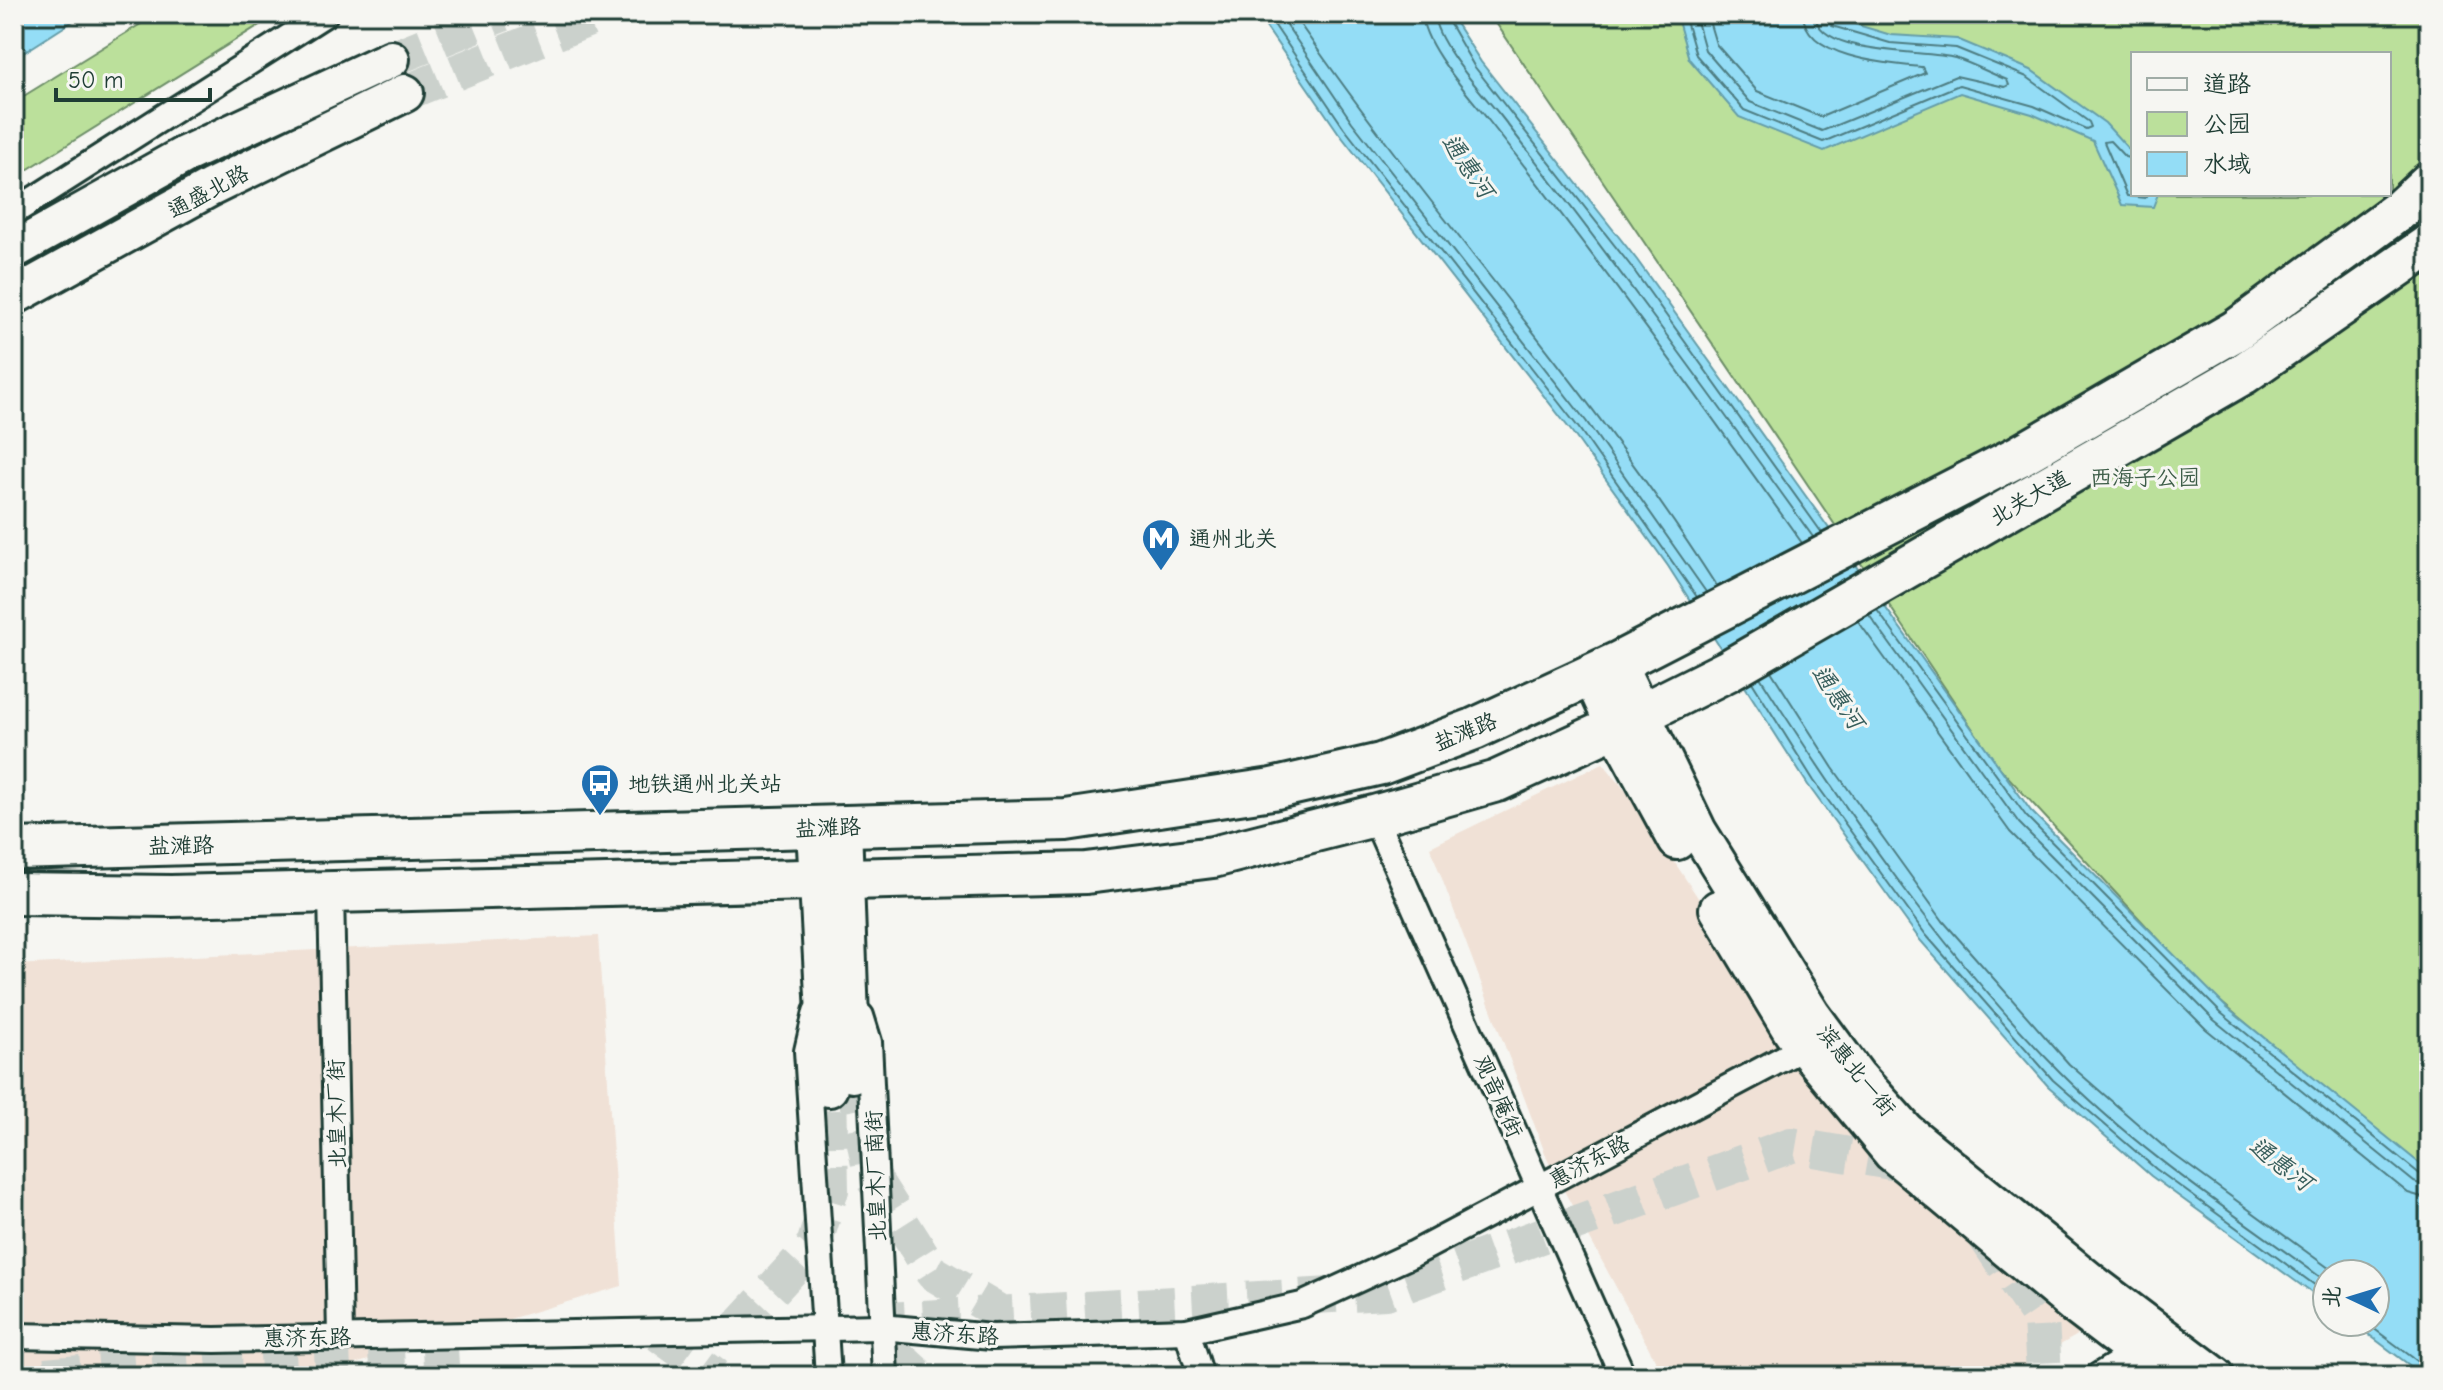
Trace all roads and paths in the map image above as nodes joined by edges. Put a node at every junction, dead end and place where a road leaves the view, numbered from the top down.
1 (325, 14) edge
2 (391, 59) tunnel mouth
3 (405, 93) tunnel mouth
4 (2429, 183) edge
5 (14, 212) edge
6 (2429, 245) edge
7 (14, 250) edge
8 (14, 296) edge
9 (1604, 669) junction
10 (1628, 721) junction
11 (1374, 816) junction
12 (829, 827) junction
13 (14, 849) edge
14 (832, 881) junction
15 (331, 892) junction
16 (14, 894) edge
17 (836, 980) junction
18 (1816, 1041) junction
19 (840, 1081) tunnel mouth
20 (1540, 1187) junction
21 (881, 1327) junction
22 (825, 1330) junction
23 (1187, 1331) junction
24 (14, 1336) edge
25 (340, 1336) junction
26 (2145, 1342) junction
27 (828, 1376) edge
28 (885, 1376) edge
29 (1201, 1376) edge
30 (1623, 1376) edge
31 (2098, 1376) edge
32 (2167, 1376) edge
33 (2216, 1376) edge

1 - 5 street
2 - 7 street, 通盛北路
3 - 8 street, 通盛北路
4 - 9 main road, 北关大道
6 - 10 main road, 北关大道
9 - 10 street, 滨惠北一街
9 - 12 main road, 盐滩路
10 - 11 main road
10 - 18 street, 滨惠北一街
11 - 14 main road
11 - 20 street, 观音庵街
12 - 13 main road, 盐滩路
12 - 14 street, 北皇木厂南街
14 - 15 main road
14 - 17 street, 北皇木厂南街
15 - 16 main road
15 - 25 street, 北皇木厂街
17 - 19 street, 北皇木厂南街
17 - 21 street, 北皇木厂南街
17 - 22 street, 北皇木厂南街
18 - 20 street, 惠济东路
18 - 26 street, 滨惠北一街
20 - 23 street, 惠济东路
20 - 30 street, 观音庵街
21 - 22 street, 惠济东路
21 - 23 street, 惠济东路
21 - 28 street, 北皇木厂南街
22 - 25 street, 惠济东路
22 - 27 street, 北皇木厂南街
23 - 29 street
24 - 25 street, 惠济东路
26 - 31 street
26 - 32 street, 滨惠北一街
26 - 33 street, 滨惠北一街

